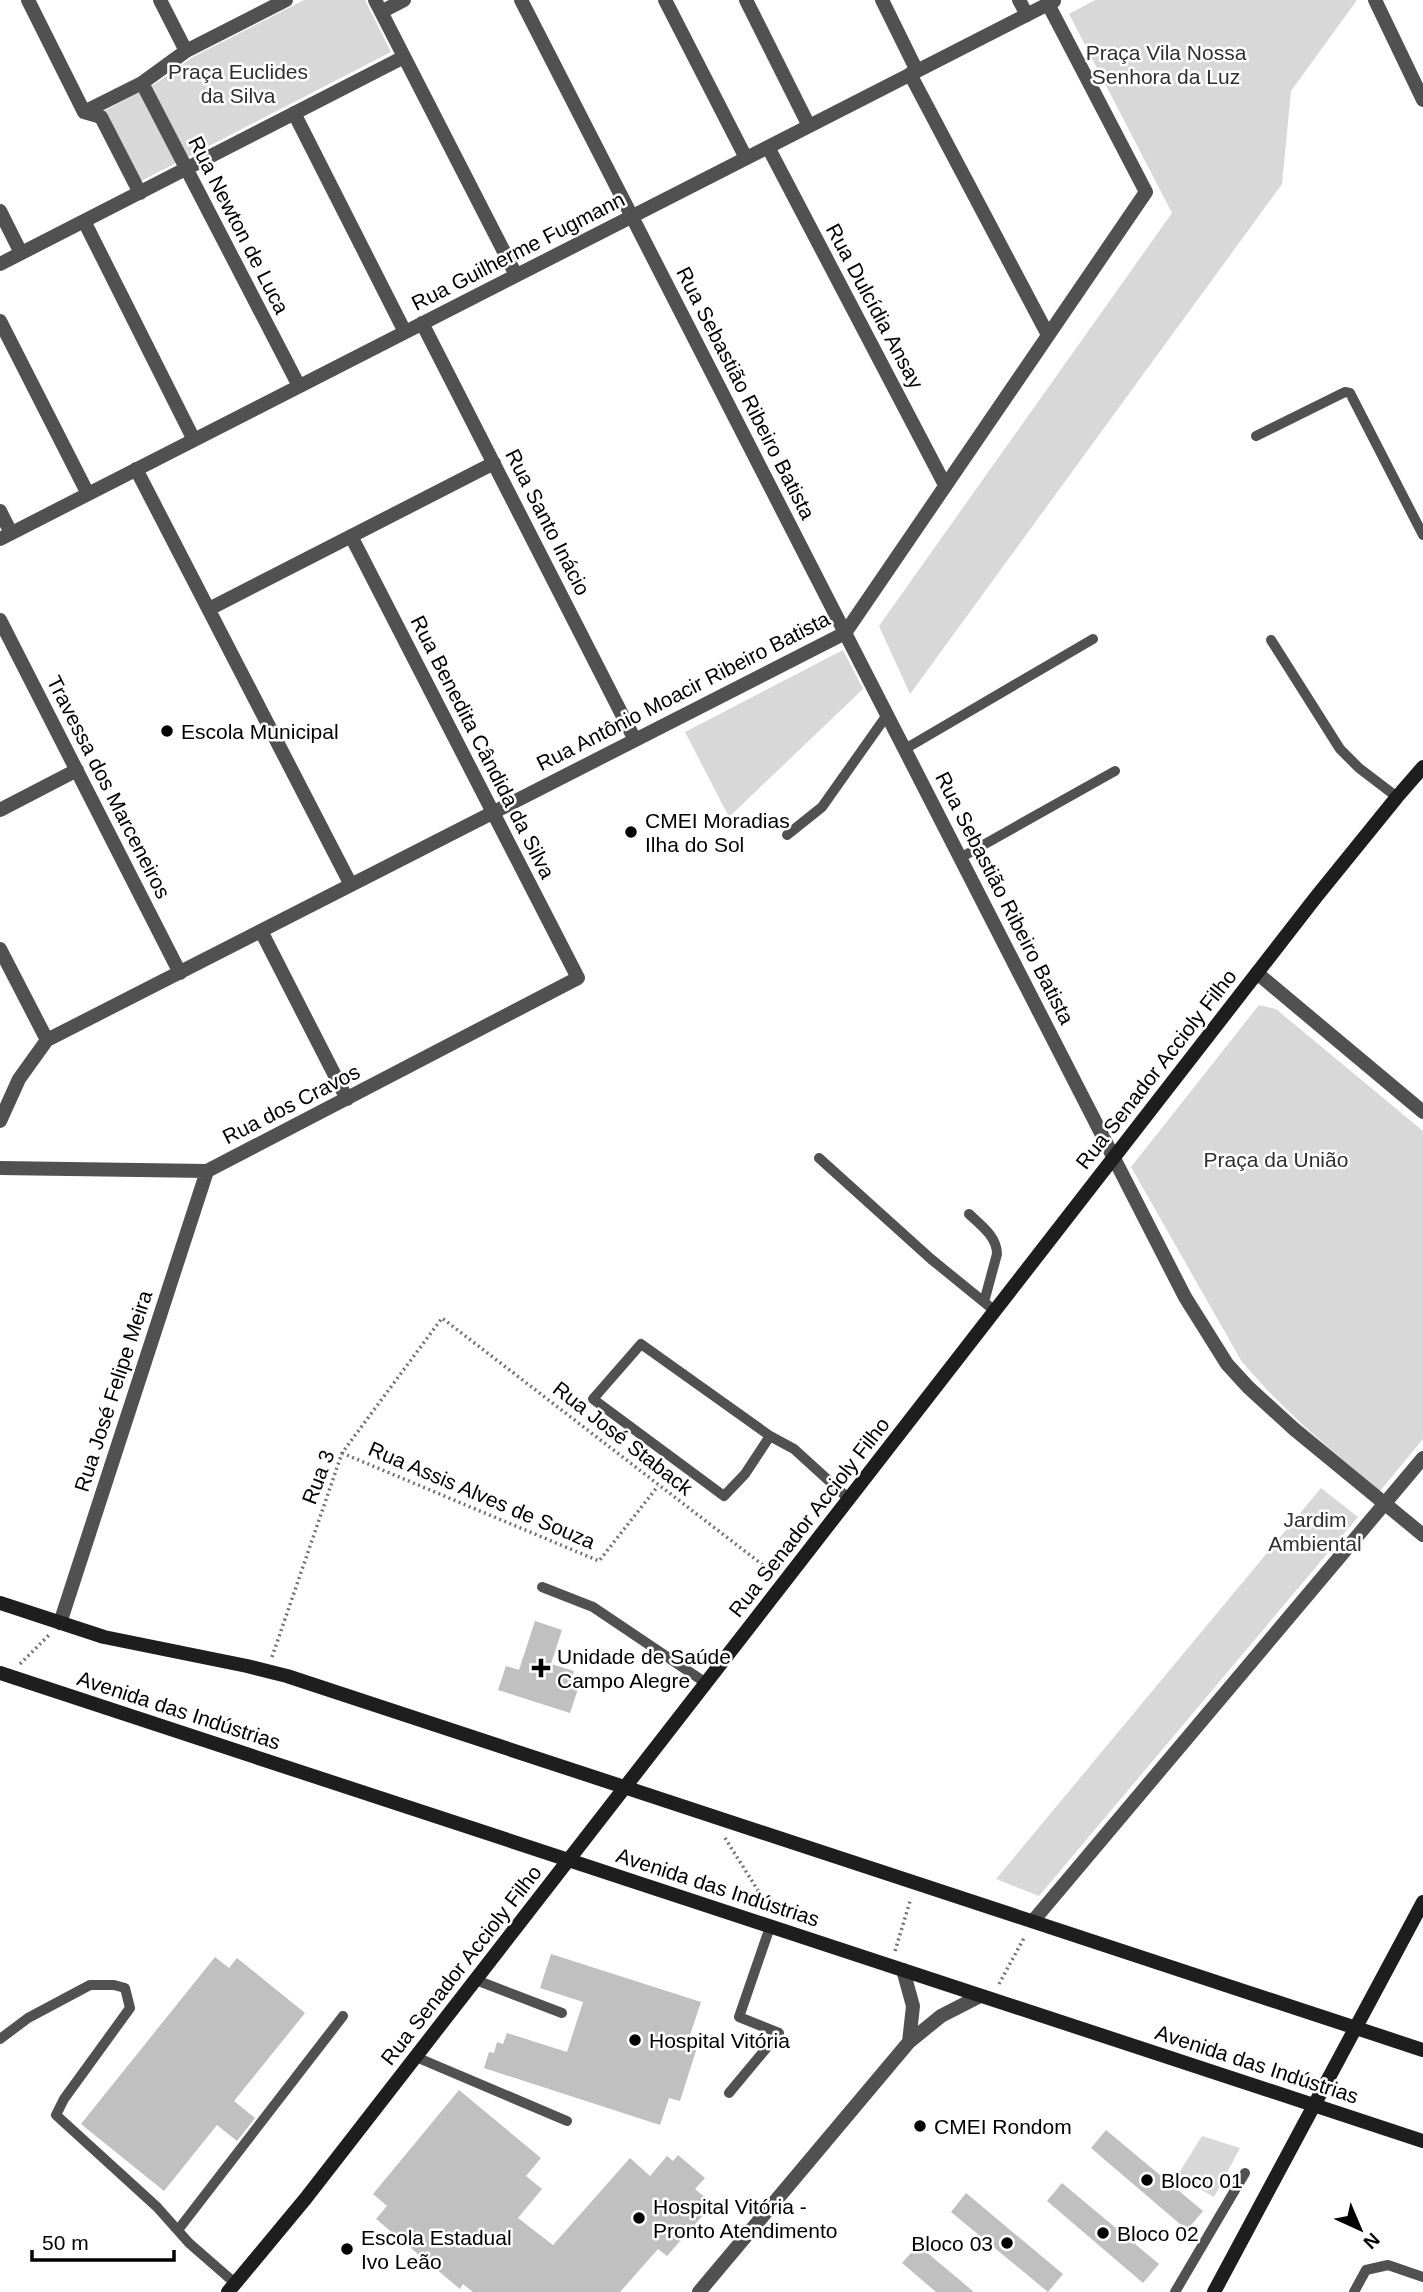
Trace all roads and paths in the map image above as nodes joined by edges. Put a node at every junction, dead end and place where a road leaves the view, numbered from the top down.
1 (28, 0) edge
2 (160, 0) edge
3 (286, 0) edge
4 (404, 0) edge
5 (521, 0) edge
6 (665, 0) edge
7 (746, 0) edge
8 (882, 0) edge
9 (1019, 0) edge
10 (1375, 0) edge
11 (1052, 2) edge
12 (378, 6) edge
13 (1027, 15) junction
14 (186, 51) junction
15 (404, 57) junction
16 (914, 72) junction
17 (142, 83) junction
18 (1423, 100) edge
19 (85, 112) junction
20 (294, 113) junction
21 (809, 126) junction
22 (768, 147) junction
23 (746, 158) junction
24 (186, 169) junction
25 (140, 192) junction
26 (0, 211) edge
27 (632, 216) junction
28 (84, 221) junction
29 (21, 253) junction
30 (0, 264) edge
31 (516, 275) junction
32 (0, 321) edge
33 (422, 323) junction
34 (405, 332) junction
35 (1048, 335) junction
36 (299, 386) junction
37 (1256, 436) dead end
38 (194, 440) junction
39 (494, 463) junction
40 (136, 469) junction
41 (946, 485) junction
42 (88, 494) junction
43 (0, 511) edge
44 (1423, 535) edge
45 (6, 536) edge
46 (351, 536) junction
47 (209, 610) junction
48 (0, 620) edge
49 (845, 633) junction
50 (1093, 639) dead end
51 (1271, 640) dead end
52 (887, 715) junction
53 (635, 740) junction
54 (905, 749) junction
55 (1423, 767) edge
56 (77, 771) junction
57 (1115, 771) dead end
58 (1397, 797) junction
59 (0, 810) edge
60 (493, 813) junction
61 (788, 835) dead end
62 (960, 858) junction
63 (351, 885) junction
64 (261, 931) junction
65 (0, 949) edge
66 (180, 973) junction
67 (1257, 973) junction
68 (578, 978) joint
69 (47, 1040) junction
70 (347, 1099) junction
71 (1423, 1112) edge
72 (0, 1122) edge
73 (819, 1158) dead end
74 (1114, 1158) junction
75 (0, 1168) edge
76 (207, 1171) junction
77 (969, 1214) dead end
78 (990, 1306) junction
79 (442, 1318) joint
80 (770, 1436) junction
81 (342, 1453) junction
82 (1423, 1458) edge
83 (658, 1486) junction
84 (849, 1499) junction
85 (1385, 1504) junction
86 (1423, 1535) edge
87 (785, 1581) junction
88 (542, 1587) dead end
89 (0, 1603) edge
90 (60, 1623) junction
91 (267, 1671) junction
92 (4, 1674) edge
93 (706, 1683) junction
94 (625, 1787) junction
95 (711, 1815) junction
96 (569, 1860) junction
97 (915, 1883) junction
98 (1423, 1902) edge
99 (1033, 1921) junction
100 (777, 1929) junction
101 (896, 1968) junction
102 (476, 1980) junction
103 (986, 1998) junction
104 (562, 2013) dead end
105 (343, 2016) dead end
106 (1356, 2028) junction
107 (0, 2039) edge
108 (909, 2042) junction
109 (1423, 2050) edge
110 (416, 2057) junction
111 (729, 2093) dead end
112 (1313, 2105) junction
113 (567, 2121) dead end
114 (1423, 2141) edge
115 (1245, 2173) dead end
116 (178, 2230) junction
117 (1423, 2277) edge
118 (232, 2288) edge
119 (699, 2292) edge
120 (1175, 2292) edge
121 (1214, 2292) edge
122 (1354, 2292) edge

1 - 19 street
2 - 14 street
3 - 14 street
4 - 12 street
5 - 27 street, Rua Sebastião Ribeiro Batista
6 - 23 street
7 - 21 street
8 - 16 street
9 - 13 street
10 - 18 street
11 - 13 street, Rua Guilherme Fugmann
11 - 35 street, Rua Antônio Moacir Ribeiro Batista
12 - 15 street
13 - 16 street, Rua Guilherme Fugmann
14 - 17 street
15 - 20 street
15 - 31 street
16 - 21 street, Rua Guilherme Fugmann
16 - 35 street
17 - 19 street
17 - 24 street, Rua Newton de Luca
19 - 25 street
20 - 24 street
20 - 34 street
21 - 22 street, Rua Guilherme Fugmann
22 - 23 street, Rua Guilherme Fugmann
22 - 41 street, Rua Dulcídia Ansay
23 - 27 street, Rua Guilherme Fugmann
24 - 25 street
24 - 36 street, Rua Newton de Luca
25 - 28 street
26 - 29 street
27 - 31 street, Rua Guilherme Fugmann
27 - 49 street, Rua Sebastião Ribeiro Batista
28 - 29 street
28 - 38 street
29 - 30 street
31 - 33 street, Rua Guilherme Fugmann
32 - 42 street
33 - 34 street, Rua Guilherme Fugmann
33 - 39 street, Rua Santo Inácio
34 - 36 street, Rua Guilherme Fugmann
35 - 41 street, Rua Antônio Moacir Ribeiro Batista
36 - 38 street, Rua Guilherme Fugmann
37 - 44 lane
38 - 40 street, Rua Guilherme Fugmann
39 - 46 street
39 - 53 street, Rua Santo Inácio
40 - 42 street, Rua Guilherme Fugmann
40 - 47 street
41 - 49 street, Rua Antônio Moacir Ribeiro Batista
42 - 45 street, Rua Guilherme Fugmann
43 - 45 street
46 - 47 street
46 - 60 street, Rua Benedita Cândida da Silva
47 - 63 street
48 - 56 street, Travessa dos Marceneiros
49 - 52 street, Rua Sebastião Ribeiro Batista
49 - 53 street, Rua Antônio Moacir Ribeiro Batista
50 - 54 lane
51 - 58 lane
52 - 54 street, Rua Sebastião Ribeiro Batista
52 - 61 lane
53 - 60 street, Rua Antônio Moacir Ribeiro Batista
54 - 62 street, Rua Sebastião Ribeiro Batista
55 - 58 main road, Rua Senador Accioly Filho
56 - 59 street
56 - 66 street, Travessa dos Marceneiros
57 - 62 lane
58 - 67 main road, Rua Senador Accioly Filho
60 - 63 street, Rua Antônio Moacir Ribeiro Batista
60 - 68 street, Rua Benedita Cândida da Silva
62 - 74 street, Rua Sebastião Ribeiro Batista
63 - 64 street, Rua Antônio Moacir Ribeiro Batista
64 - 66 street, Rua Antônio Moacir Ribeiro Batista
64 - 70 street
65 - 69 street
66 - 69 street, Rua Antônio Moacir Ribeiro Batista
67 - 71 street
67 - 74 main road, Rua Senador Accioly Filho
68 - 70 street, Rua dos Cravos
69 - 72 street
70 - 76 street, Rua dos Cravos
73 - 78 lane
74 - 78 main road, Rua Senador Accioly Filho
74 - 85 street, Rua Sebastião Ribeiro Batista
75 - 76 street, Rua dos Cravos
76 - 90 street, Rua José Felipe Meira
77 - 78 lane
78 - 84 main road, Rua Senador Accioly Filho
79 - 81 path, Rua 3
79 - 83 path, Rua José Staback
80 - 80 lane
80 - 84 lane
81 - 83 path, Rua Assis Alves de Souza
81 - 91 path, Rua 3
82 - 85 street
83 - 87 path, Rua José Staback
84 - 87 main road, Rua Senador Accioly Filho
85 - 86 street, Rua Sebastião Ribeiro Batista
85 - 99 street
87 - 93 main road, Rua Senador Accioly Filho
88 - 93 lane
89 - 90 main road
90 - 91 main road
90 - 92 path
91 - 94 main road
92 - 96 main road, Avenida das Indústrias
93 - 94 main road, Rua Senador Accioly Filho
94 - 95 main road
94 - 96 main road, Rua Senador Accioly Filho
95 - 97 main road
95 - 100 path
96 - 100 main road, Avenida das Indústrias
96 - 102 main road, Rua Senador Accioly Filho
97 - 99 main road
97 - 101 path
98 - 106 main road
99 - 103 path
99 - 106 main road
100 - 101 main road, Avenida das Indústrias
100 - 111 lane
101 - 103 main road, Avenida das Indústrias
101 - 108 street
102 - 104 lane
102 - 110 main road, Rua Senador Accioly Filho
103 - 108 street
103 - 112 main road, Avenida das Indústrias
105 - 116 lane
106 - 109 main road
106 - 112 main road
107 - 116 lane
108 - 119 street
110 - 113 lane
110 - 118 main road, Rua Senador Accioly Filho
112 - 114 main road, Avenida das Indústrias
112 - 121 main road
115 - 120 lane
116 - 118 lane
117 - 122 lane

